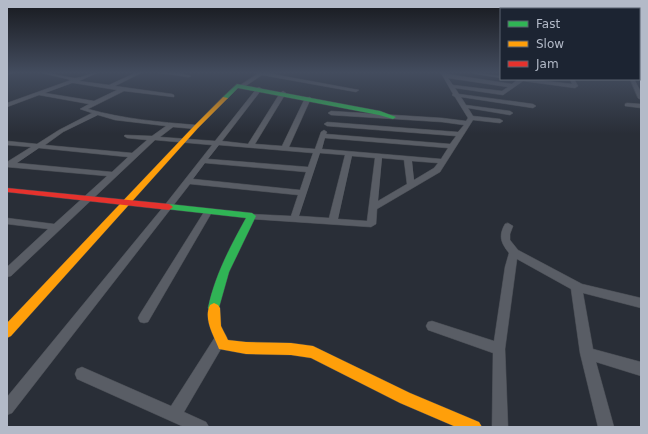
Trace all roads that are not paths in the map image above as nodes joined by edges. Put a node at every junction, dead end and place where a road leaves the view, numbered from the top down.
1 (114, 93) edge
2 (153, 93) edge
3 (230, 93) edge
4 (256, 93) edge
5 (283, 93) edge
6 (284, 93) edge
7 (40, 94) joint
8 (456, 95) joint
9 (172, 96) dead end
10 (308, 98) junction
11 (95, 103) junction
12 (8, 104) edge
13 (627, 105) dead end
14 (463, 106) junction
15 (533, 106) dead end
16 (641, 106) edge
17 (332, 108) junction
18 (97, 112) junction
19 (510, 113) dead end
20 (469, 121) junction
21 (500, 121) dead end
22 (327, 124) junction
23 (171, 126) junction
24 (196, 127) junction
25 (460, 134) junction
26 (127, 136) dead end
27 (323, 136) junction
28 (153, 138) junction
29 (185, 140) junction
30 (7, 143) edge
31 (217, 144) junction
32 (38, 146) junction
33 (250, 146) junction
34 (452, 146) junction
35 (284, 149) junction
36 (318, 151) junction
37 (349, 154) junction
38 (134, 155) junction
39 (379, 156) junction
40 (408, 159) junction
41 (204, 161) junction
42 (442, 161) junction
43 (8, 165) edge
44 (311, 170) junction
45 (113, 174) junction
46 (187, 181) junction
47 (411, 186) junction
48 (7, 190) edge
49 (304, 192) junction
50 (87, 199) junction
51 (126, 203) junction
52 (167, 208) junction
53 (374, 208) junction
54 (208, 212) junction
55 (252, 216) junction
56 (294, 219) junction
57 (7, 221) edge
58 (333, 222) junction
59 (508, 226) dead end
60 (57, 227) junction
61 (514, 253) junction
62 (7, 273) edge
63 (579, 288) junction
64 (641, 303) edge
65 (144, 318) dead end
66 (432, 326) dead end
67 (7, 332) edge
68 (221, 338) junction
69 (499, 350) junction
70 (587, 353) junction
71 (641, 369) edge
72 (82, 374) dead end
73 (7, 408) edge
74 (174, 414) junction
75 (201, 427) edge
76 (474, 427) edge
77 (500, 427) edge
78 (606, 427) edge

1 - 11 street
2 - 9 street
3 - 24 street
4 - 31 street
5 - 33 street
6 - 10 street
7 - 11 street
7 - 12 street
8 - 14 street
8 - 15 street
10 - 17 street
10 - 35 street
11 - 18 street
13 - 16 street
14 - 19 street
14 - 20 street
17 - 20 street
17 - 22 street
18 - 23 street
18 - 32 street
20 - 21 street
20 - 25 street
22 - 25 street
22 - 27 street
23 - 24 street
23 - 28 street
24 - 29 street
25 - 34 street
26 - 28 street
27 - 34 street
27 - 36 street
28 - 29 street
28 - 38 street
29 - 31 street
29 - 51 street
30 - 32 street
31 - 33 street
31 - 41 street
32 - 38 street
32 - 43 street
33 - 35 street
34 - 42 street
35 - 36 street
36 - 37 street
36 - 44 street
37 - 39 street
37 - 58 street
38 - 45 street
39 - 40 street
39 - 53 street
40 - 42 street
40 - 47 street
41 - 44 street
41 - 46 street
42 - 47 street
43 - 45 street
44 - 49 street
45 - 50 street
46 - 49 street
46 - 52 street
47 - 53 street
48 - 50 street
49 - 56 street
50 - 51 street
50 - 60 street
51 - 52 street
51 - 67 street
52 - 54 street
52 - 73 street
53 - 58 street
54 - 55 street
54 - 65 street
55 - 56 street
55 - 68 street
56 - 58 street
57 - 60 street
59 - 61 street
60 - 62 street
61 - 63 street
61 - 69 street
63 - 64 street
63 - 70 street
66 - 69 street
68 - 74 street
68 - 76 street
69 - 77 street
70 - 71 street
70 - 78 street
72 - 74 street
74 - 75 street

